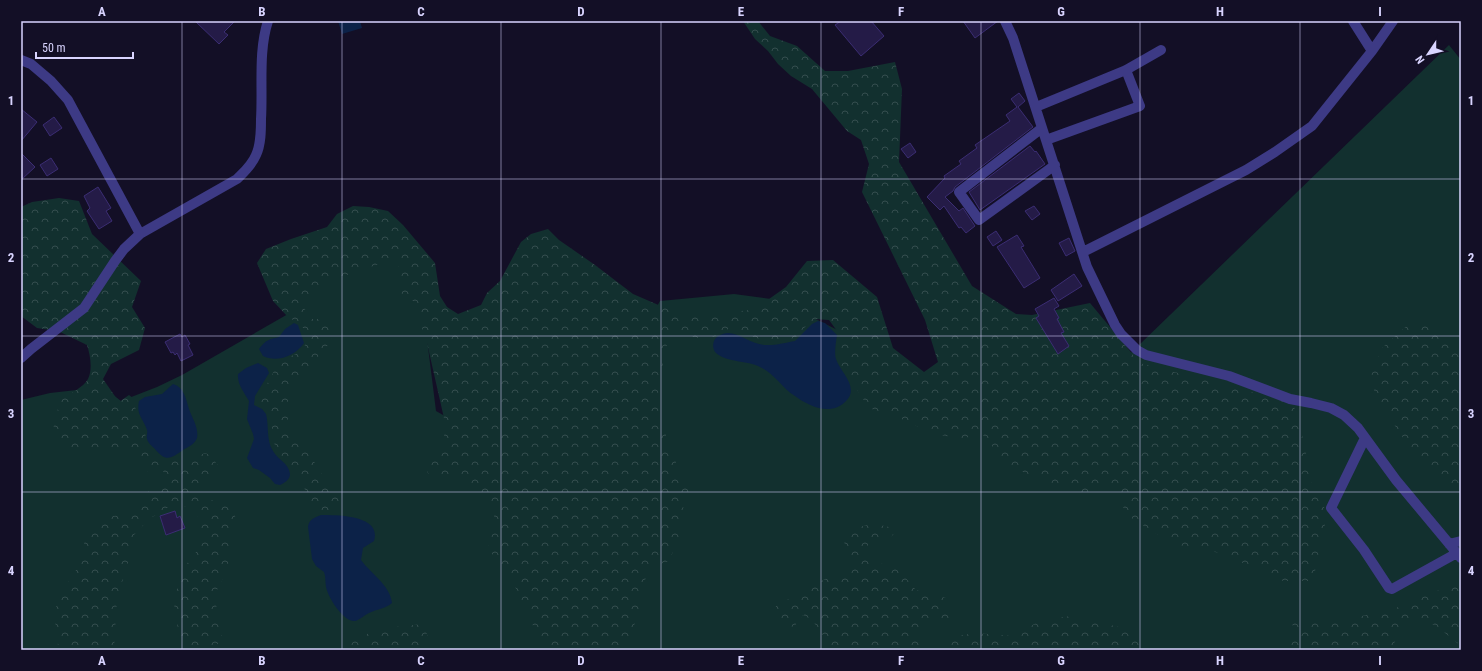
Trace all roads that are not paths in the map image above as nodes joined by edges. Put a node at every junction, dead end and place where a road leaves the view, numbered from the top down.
1 (268, 21) edge
2 (1004, 21) edge
3 (1353, 21) edge
4 (1393, 21) edge
5 (1161, 50) dead end
6 (1372, 51) junction
7 (21, 60) edge
8 (1126, 70) junction
9 (1036, 107) junction
10 (1042, 128) junction
11 (1046, 140) junction
12 (1055, 165) junction
13 (140, 234) junction
14 (1083, 252) junction
15 (21, 358) edge
16 (1365, 438) junction
17 (1461, 541) edge
18 (1449, 544) junction
19 (1459, 556) edge

1 - 13 street
2 - 9 street
3 - 6 street
4 - 6 street
5 - 8 street
6 - 14 street
7 - 13 street
8 - 9 street
8 - 11 street
9 - 10 street
10 - 11 street
10 - 12 street
11 - 12 street
12 - 14 street
13 - 15 street
14 - 16 street
16 - 18 street
16 - 19 street
17 - 18 street
18 - 19 street

